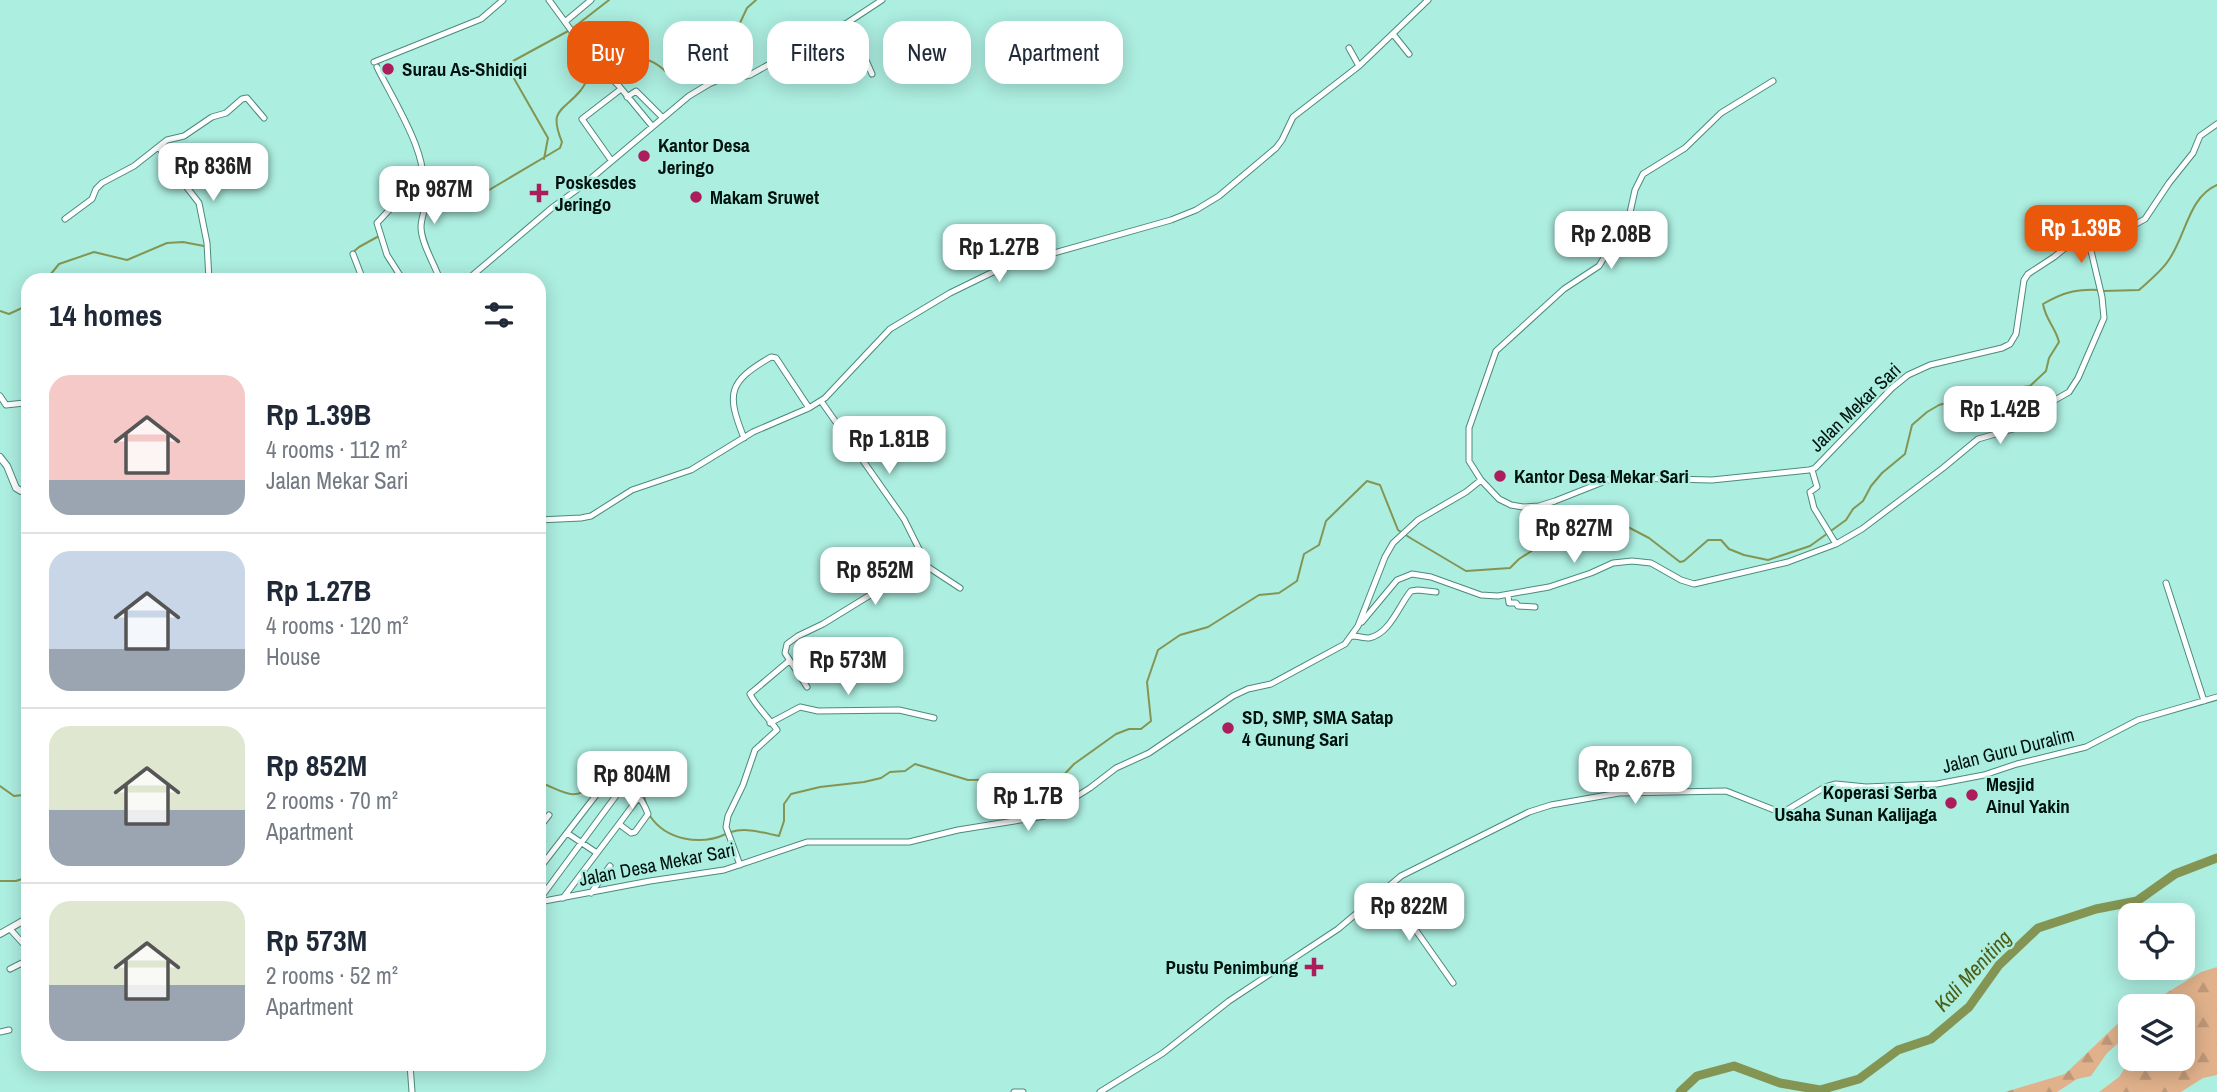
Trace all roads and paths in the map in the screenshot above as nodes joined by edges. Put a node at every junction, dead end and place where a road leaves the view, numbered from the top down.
1 (503, 0) edge
2 (550, 0) edge
3 (591, 0) edge
4 (882, 0) edge
5 (1428, 0) edge
6 (850, 21) edge
7 (566, 22) junction
8 (1393, 34) junction
9 (1349, 48) dead end
10 (1409, 54) dead end
11 (767, 65) edge
12 (1359, 66) junction
13 (869, 67) edge
14 (872, 74) dead end
15 (1773, 81) dead end
16 (621, 89) junction
17 (627, 97) junction
18 (264, 118) dead end
19 (663, 118) junction
20 (2217, 124) edge
21 (652, 127) junction
22 (159, 147) junction
23 (611, 160) junction
24 (422, 188) junction
25 (65, 219) dead end
26 (2088, 234) junction
27 (353, 254) dead end
28 (209, 273) edge
29 (360, 273) edge
30 (398, 273) edge
31 (437, 273) edge
32 (475, 273) edge
33 (0, 396) edge
34 (821, 401) junction
35 (21, 402) edge
36 (809, 408) junction
37 (744, 438) junction
38 (0, 457) edge
39 (1812, 470) junction
40 (1481, 480) junction
41 (21, 491) edge
42 (546, 520) edge
43 (1836, 544) junction
44 (928, 567) junction
45 (2166, 583) dead end
46 (960, 588) dead end
47 (1436, 592) dead end
48 (1508, 596) junction
49 (1535, 607) dead end
50 (1358, 626) junction
51 (1352, 636) junction
52 (789, 661) junction
53 (807, 687) dead end
54 (2217, 696) edge
55 (2204, 701) junction
56 (934, 718) dead end
57 (770, 723) junction
58 (618, 793) junction
59 (639, 797) junction
60 (548, 815) dead end
61 (546, 818) edge
62 (619, 824) junction
63 (567, 833) junction
64 (582, 843) junction
65 (597, 853) junction
66 (546, 860) edge
67 (740, 865) junction
68 (610, 866) dead end
69 (1386, 888) junction
70 (546, 892) edge
71 (591, 893) junction
72 (563, 898) junction
73 (546, 900) edge
74 (21, 922) edge
75 (10, 929) junction
76 (0, 934) edge
77 (21, 941) edge
78 (21, 964) edge
79 (10, 969) dead end
80 (1453, 983) dead end
81 (9, 1030) dead end
82 (0, 1032) edge
83 (410, 1071) edge
84 (412, 1092) edge
85 (1014, 1092) edge
86 (1023, 1092) edge
87 (1100, 1092) edge

1 - 24 street
2 - 7 street
3 - 7 street
4 - 6 street
5 - 8 street
7 - 16 street
8 - 10 street
8 - 12 street
9 - 12 street
11 - 19 street
12 - 34 street
13 - 14 street
15 - 40 street, Jalan Mekar Sari
16 - 17 street
16 - 23 street
17 - 19 street
17 - 21 street
18 - 22 street
19 - 21 street
20 - 26 street, Jalan Mekar Sari
21 - 23 street
22 - 25 street
22 - 28 street
23 - 32 street
24 - 30 street
24 - 31 street
26 - 39 street, Jalan Mekar Sari
26 - 43 street
27 - 29 street
33 - 35 street
34 - 36 street
34 - 44 street
36 - 37 street
36 - 37 street
37 - 42 street
38 - 41 street
39 - 40 street, Jalan Mekar Sari
39 - 43 street
40 - 50 street, Jalan Desa Mekar Sari
43 - 48 street
44 - 46 street
44 - 52 street
45 - 55 street
47 - 51 street
48 - 49 street
48 - 50 street
50 - 51 street, Jalan Desa Mekar Sari
51 - 67 street, Jalan Desa Mekar Sari
52 - 53 street
52 - 57 street
54 - 55 street, Jalan Guru Duralim
55 - 69 street, Jalan Guru Duralim
56 - 57 street
57 - 67 street
58 - 59 street
58 - 63 street
58 - 64 street
59 - 62 street
59 - 62 street
60 - 61 street
62 - 65 street
63 - 64 street
63 - 66 street
64 - 65 street
64 - 70 street
65 - 72 street
67 - 71 street, Jalan Desa Mekar Sari
68 - 71 street
69 - 80 street
69 - 87 street, Jalan Guru Duralim
71 - 72 street, Jalan Desa Mekar Sari
72 - 73 street, Jalan Desa Mekar Sari
74 - 75 street
75 - 76 street
75 - 77 street
78 - 79 street
81 - 82 street
83 - 84 street
85 - 86 street

